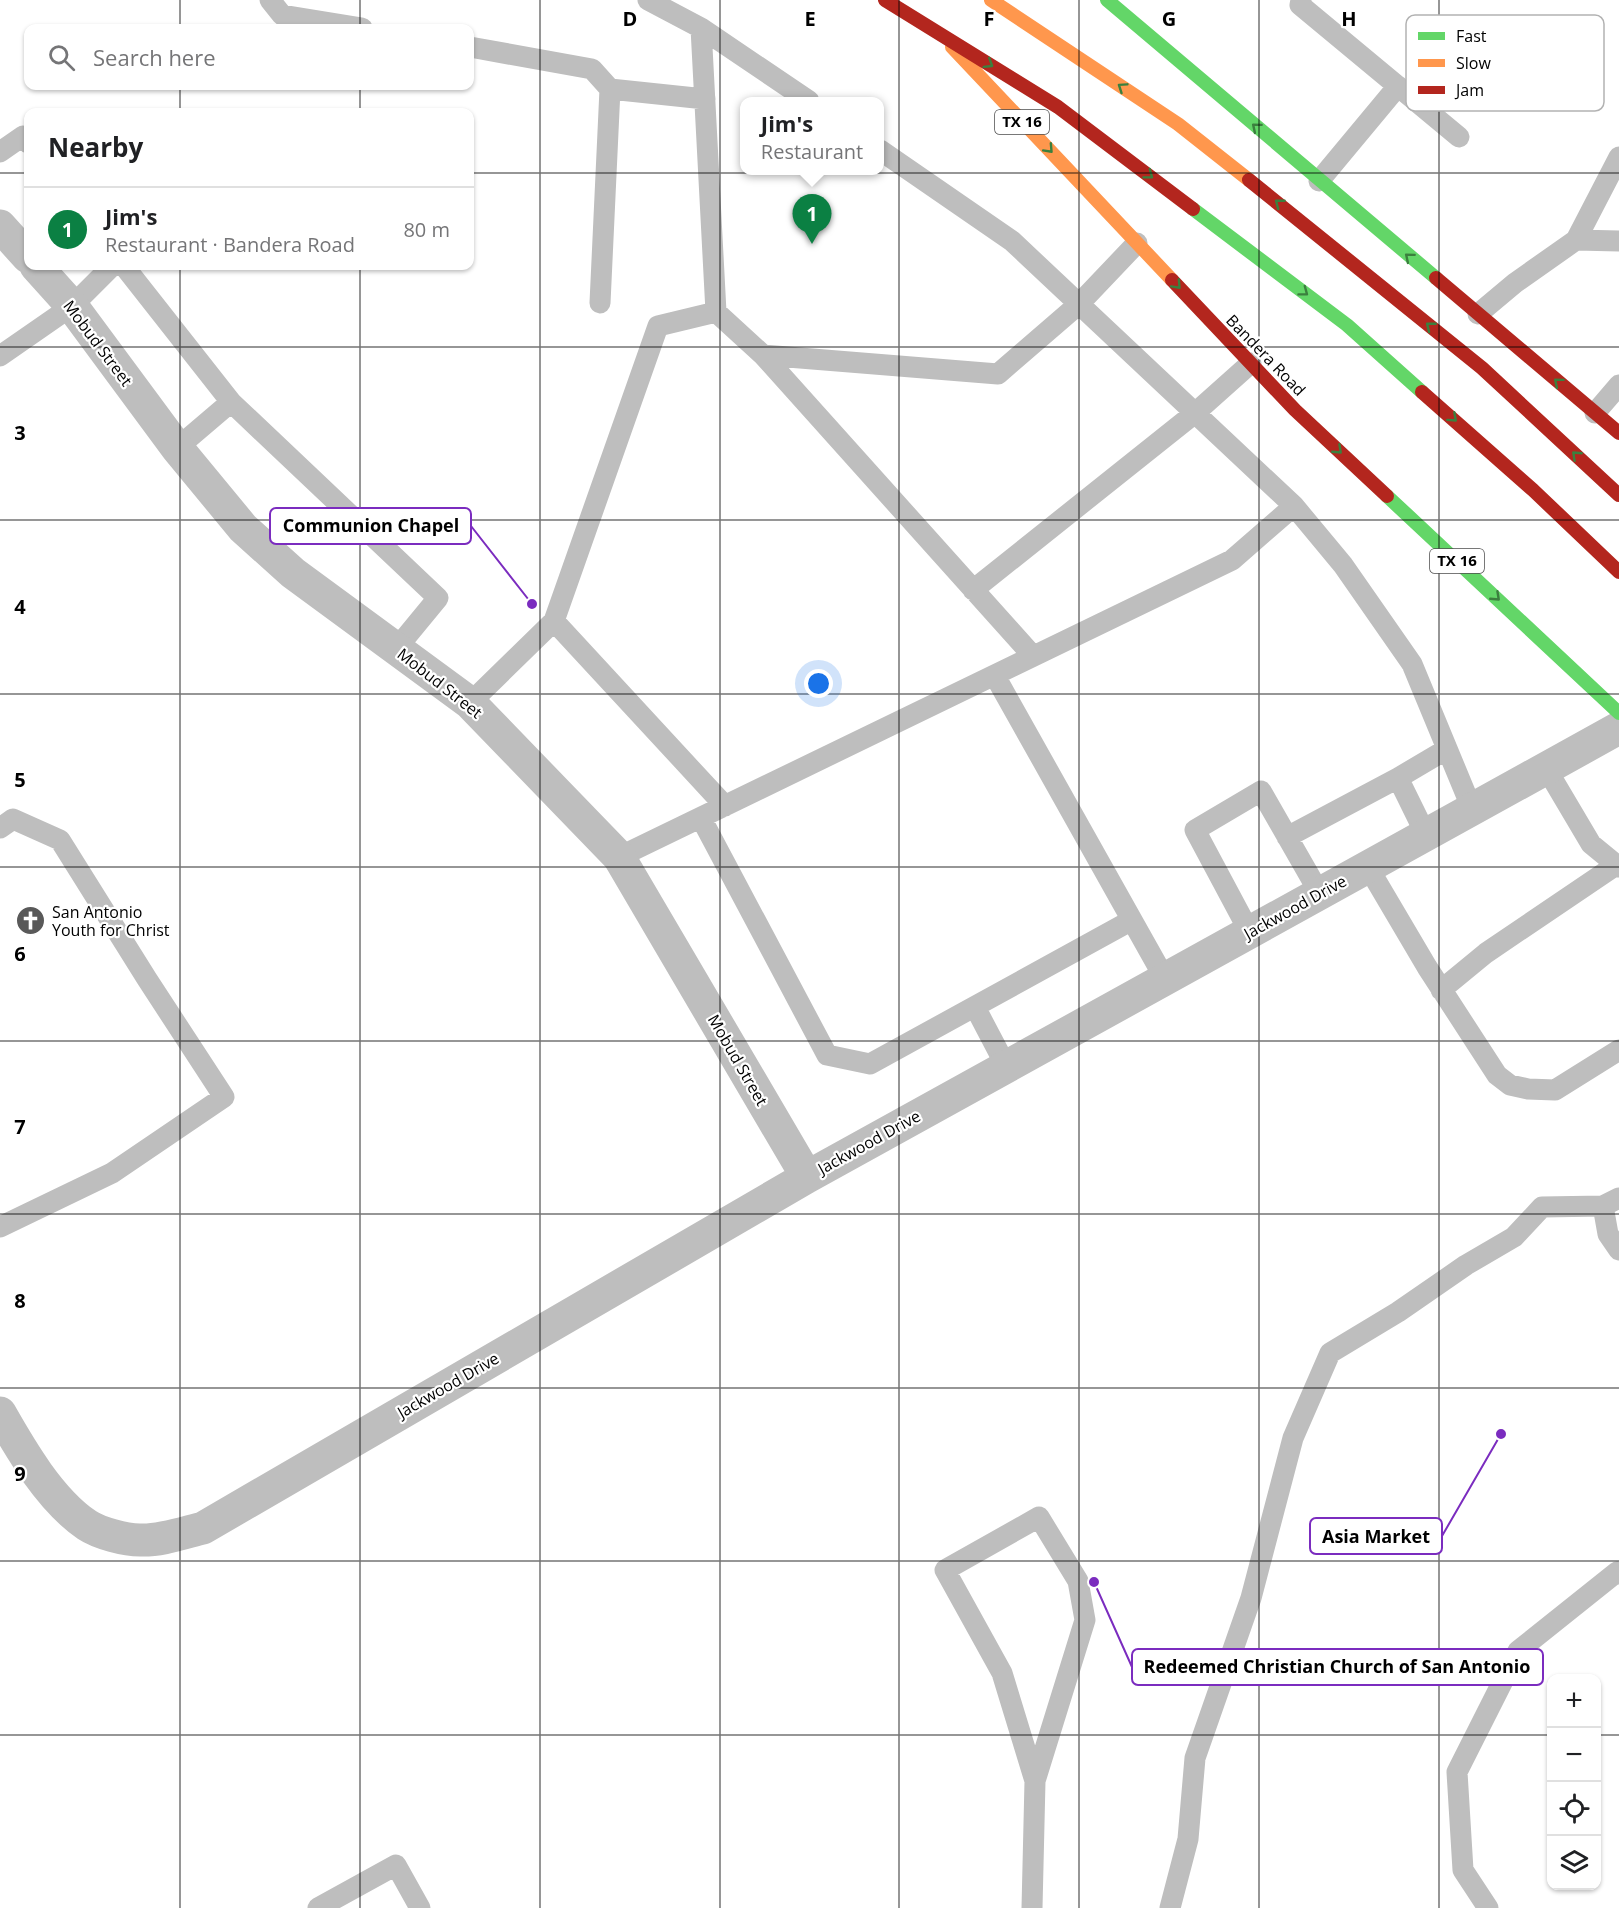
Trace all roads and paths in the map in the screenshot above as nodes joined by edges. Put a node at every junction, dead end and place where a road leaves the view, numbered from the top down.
1 (270, 0) edge
2 (648, 0) edge
3 (885, 0) edge
4 (908, 0) edge
5 (991, 0) edge
6 (1107, 0) edge
7 (1301, 0) edge
8 (1149, 18) dead end
9 (337, 24) edge
10 (701, 28) junction
11 (1161, 46) junction
12 (474, 48) edge
13 (1398, 86) junction
14 (610, 89) junction
15 (1406, 93) edge
16 (802, 97) edge
17 (705, 99) junction
18 (1428, 111) edge
19 (24, 137) edge
20 (1459, 137) dead end
21 (0, 152) edge
22 (884, 153) edge
23 (1619, 157) edge
24 (1319, 181) junction
25 (0, 226) edge
26 (1576, 240) junction
27 (1619, 241) edge
28 (1137, 243) junction
29 (24, 253) edge
30 (40, 270) edge
31 (108, 270) edge
32 (127, 270) edge
33 (600, 303) dead end
34 (1079, 304) junction
35 (72, 306) junction
36 (716, 312) junction
37 (1478, 314) junction
38 (763, 355) junction
39 (0, 356) edge
40 (1251, 363) junction
41 (1619, 385) edge
42 (231, 402) junction
43 (1195, 413) junction
44 (1595, 413) junction
45 (1619, 433) edge
46 (177, 448) junction
47 (1619, 495) edge
48 (1294, 506) junction
49 (1619, 572) edge
50 (973, 590) junction
51 (554, 621) junction
52 (396, 649) junction
53 (1033, 656) junction
54 (995, 676) junction
55 (470, 703) junction
56 (1619, 713) edge
57 (1619, 728) edge
58 (1447, 749) junction
59 (1546, 768) junction
60 (1398, 778) junction
61 (725, 806) junction
62 (1472, 809) junction
63 (701, 818) junction
64 (0, 828) edge
65 (1426, 835) junction
66 (1287, 837) junction
67 (620, 857) junction
68 (1618, 866) edge
69 (1368, 867) junction
70 (1320, 894) junction
71 (1132, 920) junction
72 (1250, 933) junction
73 (1165, 979) junction
74 (1442, 990) junction
75 (975, 1007) junction
76 (1619, 1050) edge
77 (1006, 1066) junction
78 (807, 1177) junction
79 (1611, 1202) edge
80 (0, 1227) edge
81 (1619, 1250) edge
82 (0, 1413) edge
83 (1619, 1574) edge
84 (1035, 1781) junction
85 (318, 1908) edge
86 (420, 1908) edge
87 (1032, 1908) edge
88 (1170, 1908) edge
89 (1488, 1908) edge

1 - 9 lane
2 - 10 lane
3 -> 49 main road
4 -> 28 main road, Bandera Road / TX 16
47 -> 5 main road
6 - 11 main road
7 - 13 lane
8 - 11 main road
10 - 16 lane
10 - 17 lane
24 -> 11 main road
12 - 14 lane
13 - 15 lane
13 - 24 lane
14 - 17 lane
14 - 33 lane
17 - 36 lane
18 - 20 lane
19 - 21 lane
22 - 34 lane
23 - 26 lane
37 -> 24 main road
25 - 29 street
26 - 27 lane
26 - 37 lane
28 - 34 lane
28 -> 40 main road, Bandera Road / TX 16
30 - 35 street, Mobud Street
31 - 35 lane
32 - 42 lane
34 - 38 lane
34 - 43 lane
35 - 39 lane
35 - 46 street, Mobud Street
36 - 38 lane
36 - 51 lane
44 -> 37 main road
38 - 50 lane
40 - 43 lane
40 -> 56 main road, Bandera Road / TX 16
41 - 44 lane
42 - 46 lane
42 - 52 lane
43 - 48 lane
43 - 50 lane
44 - 45 main road
46 - 52 street, Mobud Street
48 - 53 lane
48 - 58 lane
50 - 53 lane
51 - 55 lane
51 - 61 lane
52 - 55 street, Mobud Street
53 - 54 lane
54 - 61 lane
54 - 71 lane
55 - 67 street, Mobud Street
57 - 59 street, Jackwood Drive
58 - 60 lane
58 - 62 lane
59 - 62 street, Jackwood Drive
59 - 68 lane
60 - 65 lane
60 - 66 lane
61 - 63 lane
62 - 65 street, Jackwood Drive
63 - 67 lane
63 - 75 lane
64 - 80 lane
65 - 69 street, Jackwood Drive
66 - 70 lane
66 - 72 lane
67 - 78 street, Mobud Street
68 - 74 lane
69 - 70 street, Jackwood Drive
69 - 74 lane
70 - 72 street, Jackwood Drive
71 - 73 lane
71 - 75 lane
72 - 73 street, Jackwood Drive
73 - 77 street, Jackwood Drive
74 - 76 lane
75 - 77 lane
77 - 78 street, Jackwood Drive
78 - 82 street, Jackwood Drive
79 - 81 lane
79 - 88 lane
83 - 89 lane
84 - 84 lane
84 - 87 lane
85 - 86 lane

